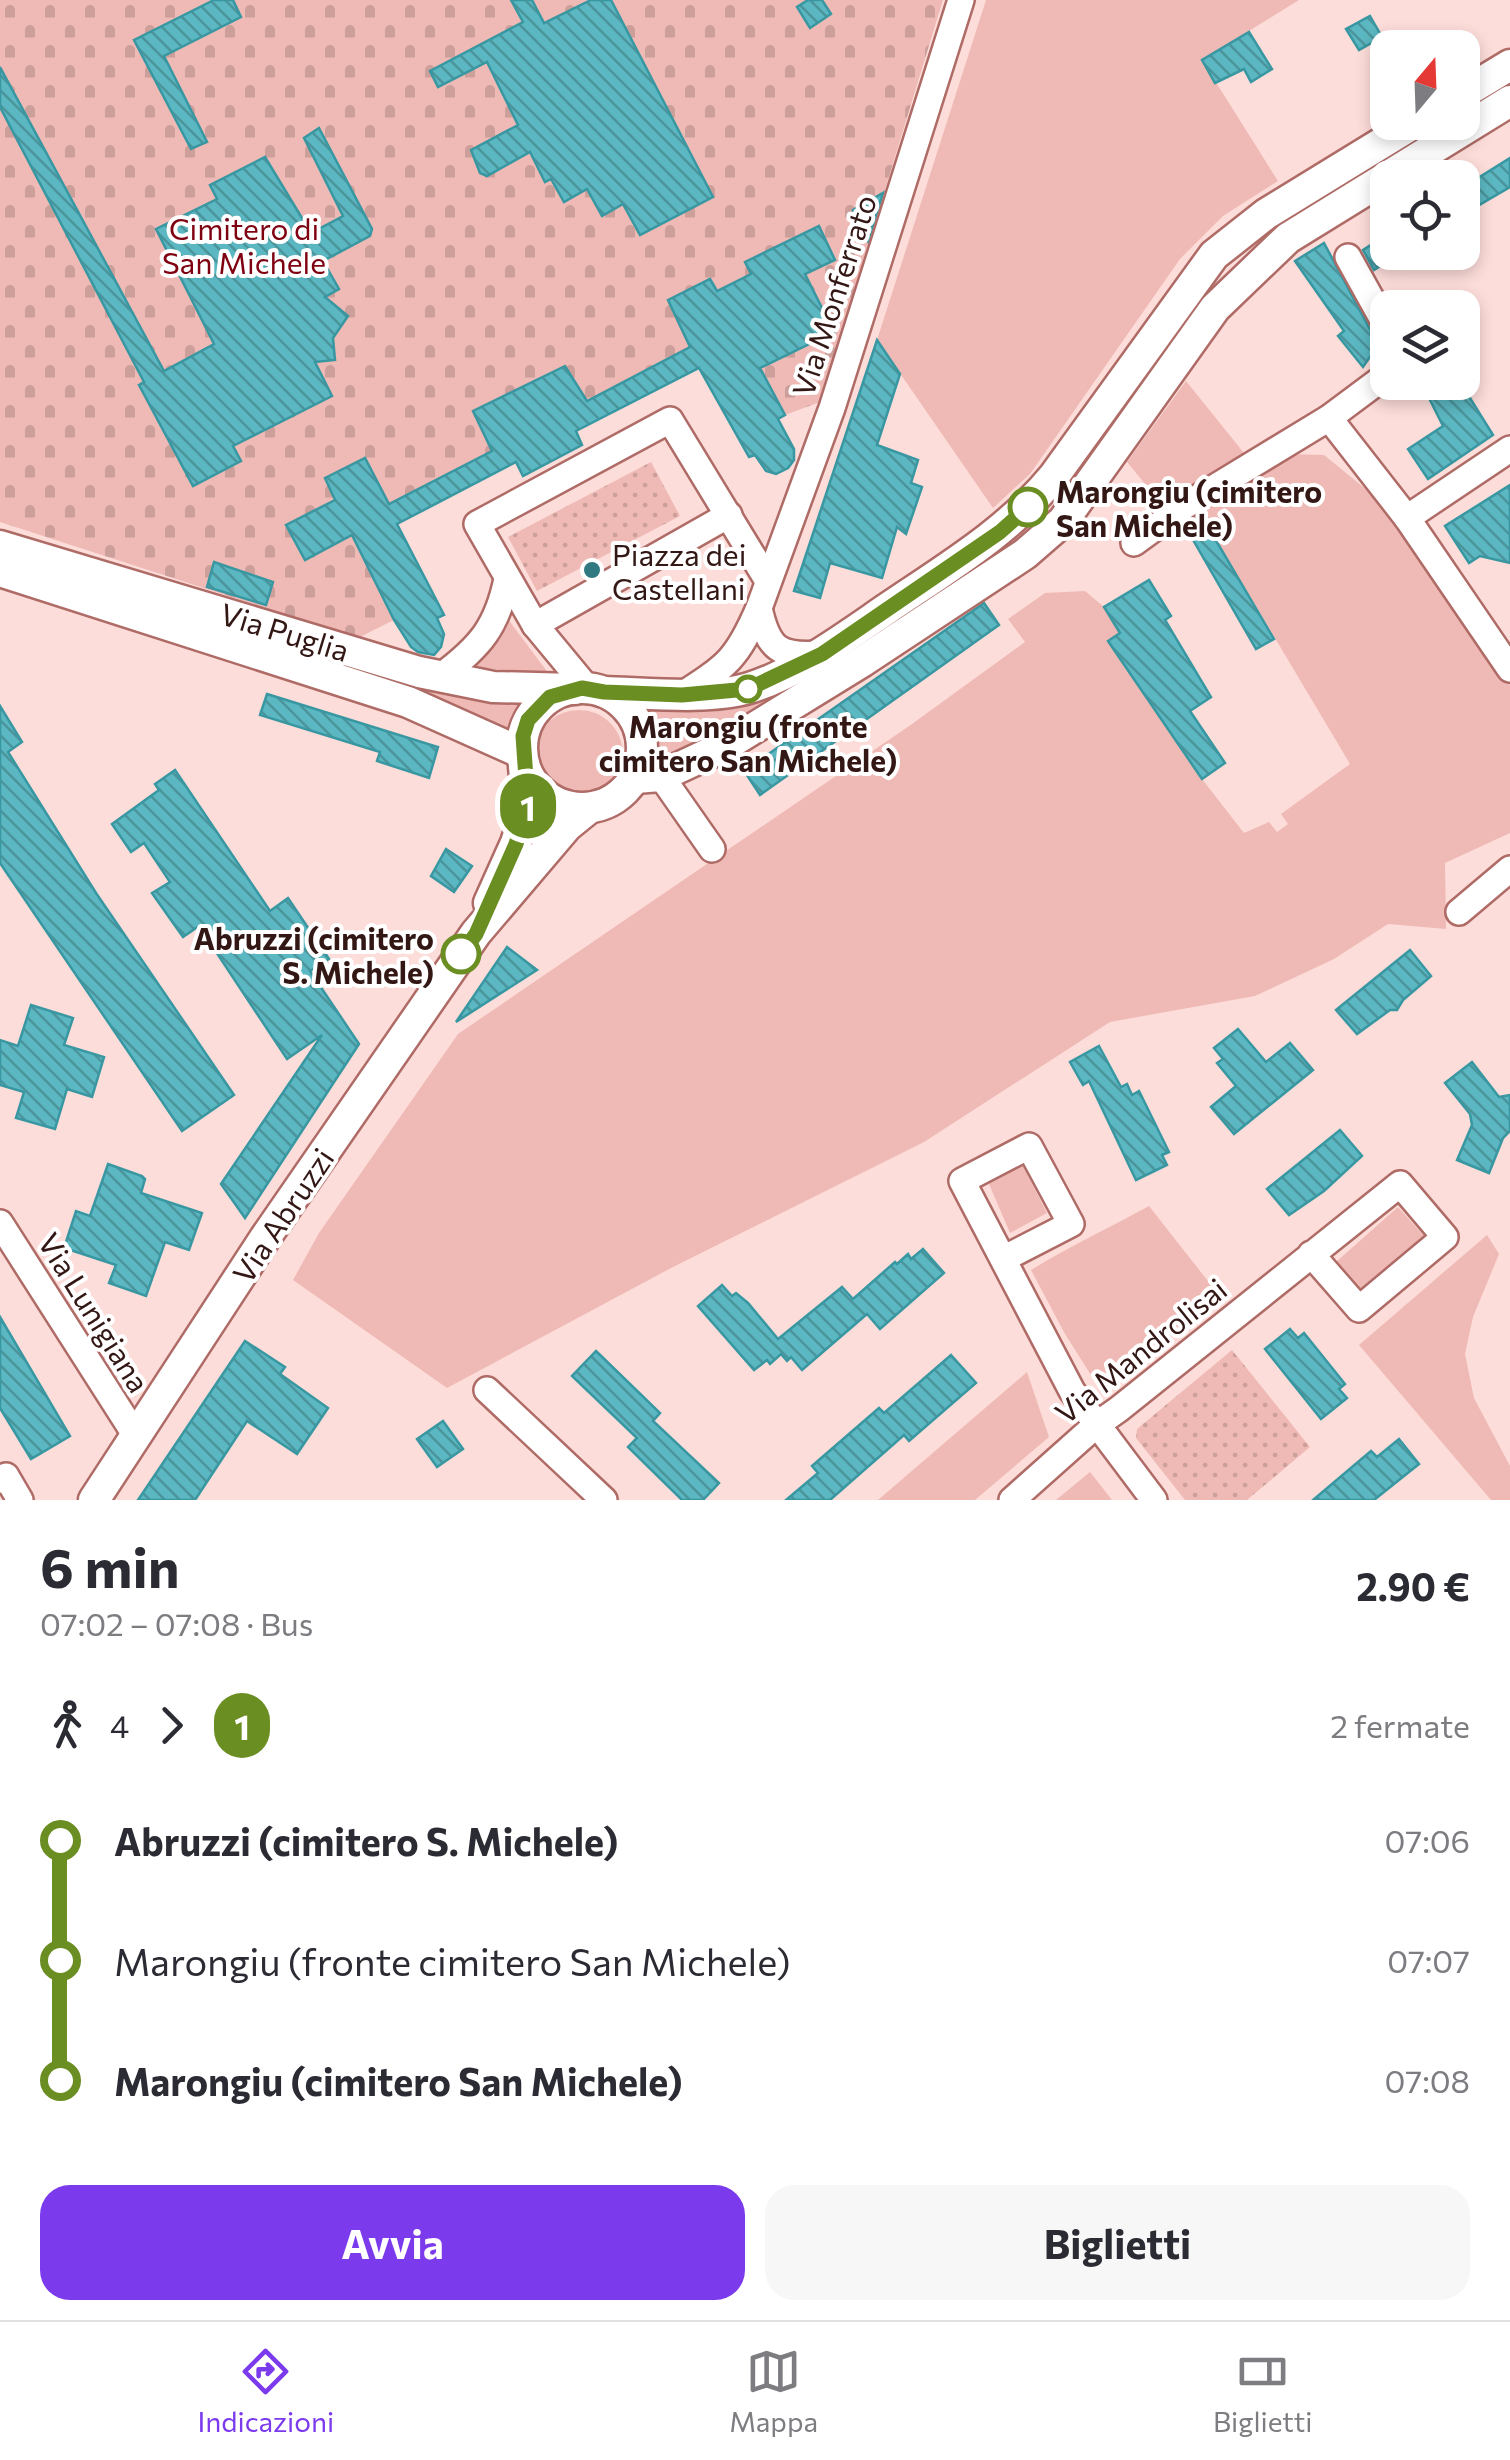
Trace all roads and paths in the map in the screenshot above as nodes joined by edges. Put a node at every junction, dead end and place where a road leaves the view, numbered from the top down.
1 (961, 0) edge
2 (1510, 65) edge
3 (1480, 83) edge
4 (1510, 101) edge
5 (1387, 140) edge
6 (1348, 257) dead end
7 (1370, 297) edge
8 (1370, 387) edge
9 (1329, 418) junction
10 (1510, 449) edge
11 (729, 516) junction
12 (1407, 518) junction
13 (1134, 542) dead end
14 (0, 546) edge
15 (0, 571) edge
16 (507, 579) junction
17 (768, 581) junction
18 (759, 608) junction
19 (536, 626) junction
20 (822, 654) junction
21 (1510, 669) edge
22 (441, 676) junction
23 (589, 690) junction
24 (682, 695) junction
25 (523, 759) junction
26 (648, 777) junction
27 (588, 808) junction
28 (712, 849) dead end
29 (1510, 869) edge
30 (1459, 912) dead end
31 (476, 934) junction
32 (0, 1222) edge
33 (1312, 1254) junction
34 (1003, 1259) junction
35 (487, 1390) dead end
36 (1095, 1426) junction
37 (136, 1436) junction
38 (0, 1480) edge
39 (20, 1500) edge
40 (94, 1500) edge
41 (604, 1500) edge
42 (1012, 1500) edge
43 (1154, 1500) edge

1 - 17 street, Via Monferrato
2 - 3 street
4 - 26 street
5 - 20 street, Via Puglia
6 - 7 street
8 - 9 street
9 - 12 street
9 - 13 street
10 - 12 street
11 - 16 street
11 - 17 street
11 - 19 street
12 - 21 street
14 - 22 street, Via Puglia
15 - 25 street, Via Puglia
16 - 19 street
16 - 22 street
17 - 18 street, Via Monferrato
18 - 20 street
18 - 24 street, Via Monferrato
19 - 23 street
20 - 24 street, Via Puglia
22 - 23 street, Via Puglia
23 - 24 street, Via Puglia
23 - 25 street
23 - 26 street
25 - 27 street
25 - 31 street, Via Abruzzi
26 - 27 street
26 - 28 street
27 - 31 street, Via Abruzzi
29 - 30 street
31 - 37 street, Via Abruzzi
32 - 37 street, Via Lunigiana
33 - 33 street, Via Mandrolisai
33 - 36 street, Via Mandrolisai
34 - 34 street
34 - 36 street
35 - 41 street
36 - 42 street, Via Mandrolisai
36 - 43 street
37 - 40 street, Via Abruzzi
38 - 39 street

